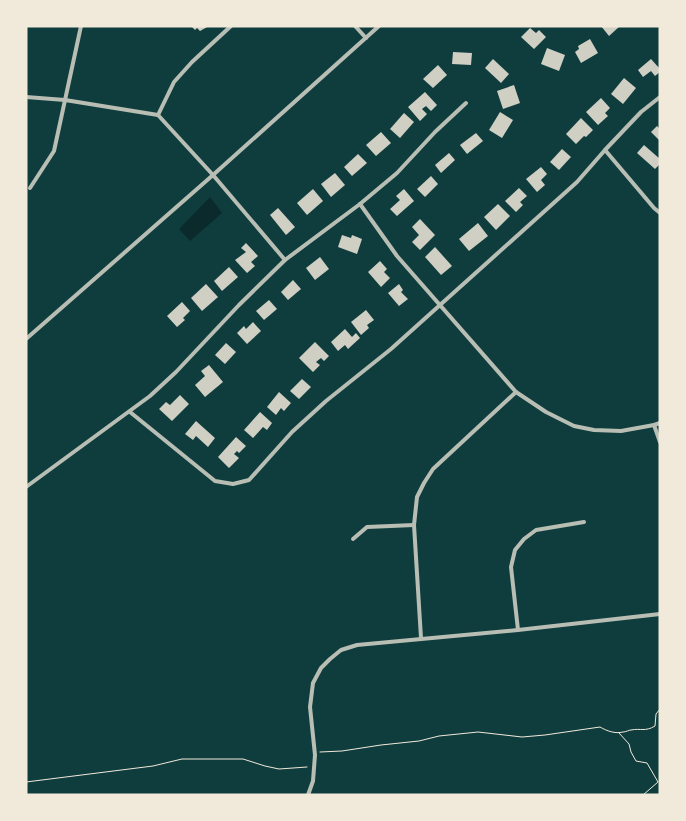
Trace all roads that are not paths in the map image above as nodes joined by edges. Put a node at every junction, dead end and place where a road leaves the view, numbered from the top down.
1 (81, 26) edge
2 (231, 26) edge
3 (355, 26) edge
4 (379, 26) edge
5 (366, 38) junction
6 (26, 97) edge
7 (660, 97) edge
8 (65, 100) junction
9 (466, 102) dead end
10 (158, 115) junction
11 (605, 150) junction
12 (213, 175) junction
13 (30, 188) dead end
14 (360, 204) junction
15 (660, 213) edge
16 (285, 260) junction
17 (440, 305) junction
18 (26, 339) edge
19 (516, 392) junction
20 (130, 412) junction
21 (660, 423) edge
22 (654, 425) junction
23 (660, 442) edge
24 (26, 487) edge
25 (584, 522) dead end
26 (414, 525) junction
27 (353, 539) dead end
28 (660, 614) edge
29 (518, 630) junction
30 (421, 638) junction
31 (308, 795) edge

1 - 8 street
2 - 10 street
3 - 5 street
4 - 5 street
5 - 12 street
6 - 8 street
7 - 11 street
8 - 10 street
8 - 13 street
9 - 14 street
10 - 12 street
11 - 15 street
11 - 17 street
12 - 16 street
12 - 18 street
14 - 16 street
14 - 17 street
16 - 20 street
17 - 19 street
17 - 20 street
19 - 22 street
19 - 26 street
20 - 24 street
21 - 22 street
22 - 23 street
25 - 29 street
26 - 27 street
26 - 30 street
28 - 29 street
29 - 30 street
30 - 31 street

